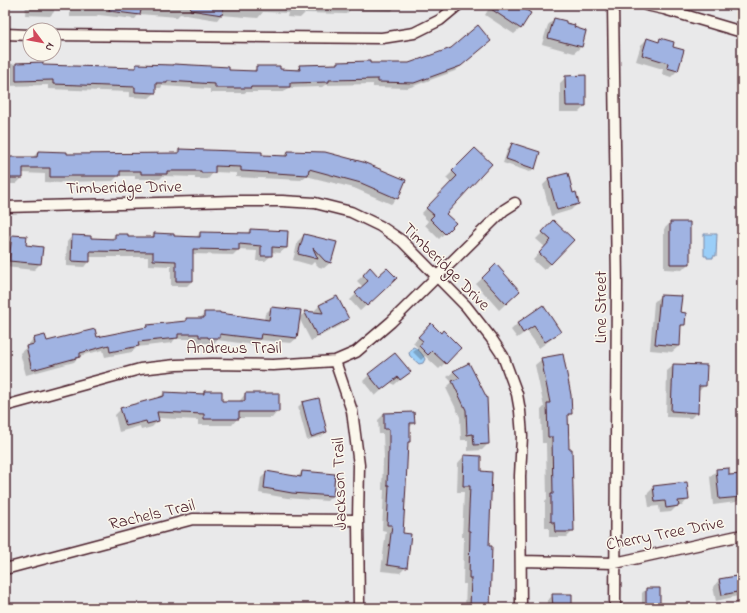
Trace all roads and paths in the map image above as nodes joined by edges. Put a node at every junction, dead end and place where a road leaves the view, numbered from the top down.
1 (458, 5) edge
2 (614, 5) edge
3 (646, 5) edge
4 (742, 32) edge
5 (5, 34) edge
6 (22, 35) edge
7 (62, 35) edge
8 (515, 203) dead end
9 (5, 207) edge
10 (438, 277) junction
11 (335, 361) junction
12 (5, 406) edge
13 (358, 520) junction
14 (742, 535) edge
15 (522, 561) junction
16 (615, 563) junction
17 (5, 569) edge
18 (359, 608) edge
19 (521, 608) edge
20 (615, 608) edge

1 - 7 street
2 - 16 street, Line Street
3 - 4 street
5 - 6 street
8 - 10 street, Andrews Trail
9 - 10 street, Timberidge Drive
10 - 11 street, Andrews Trail
10 - 15 street, Timberidge Drive
11 - 12 street, Andrews Trail
11 - 13 street, Jackson Trail
13 - 17 street, Rachels Trail
13 - 18 street, Jackson Trail
14 - 16 street, Cherry Tree Drive
15 - 16 street, Cherry Tree Drive
15 - 19 street, Timberidge Drive
16 - 20 street, Line Street

